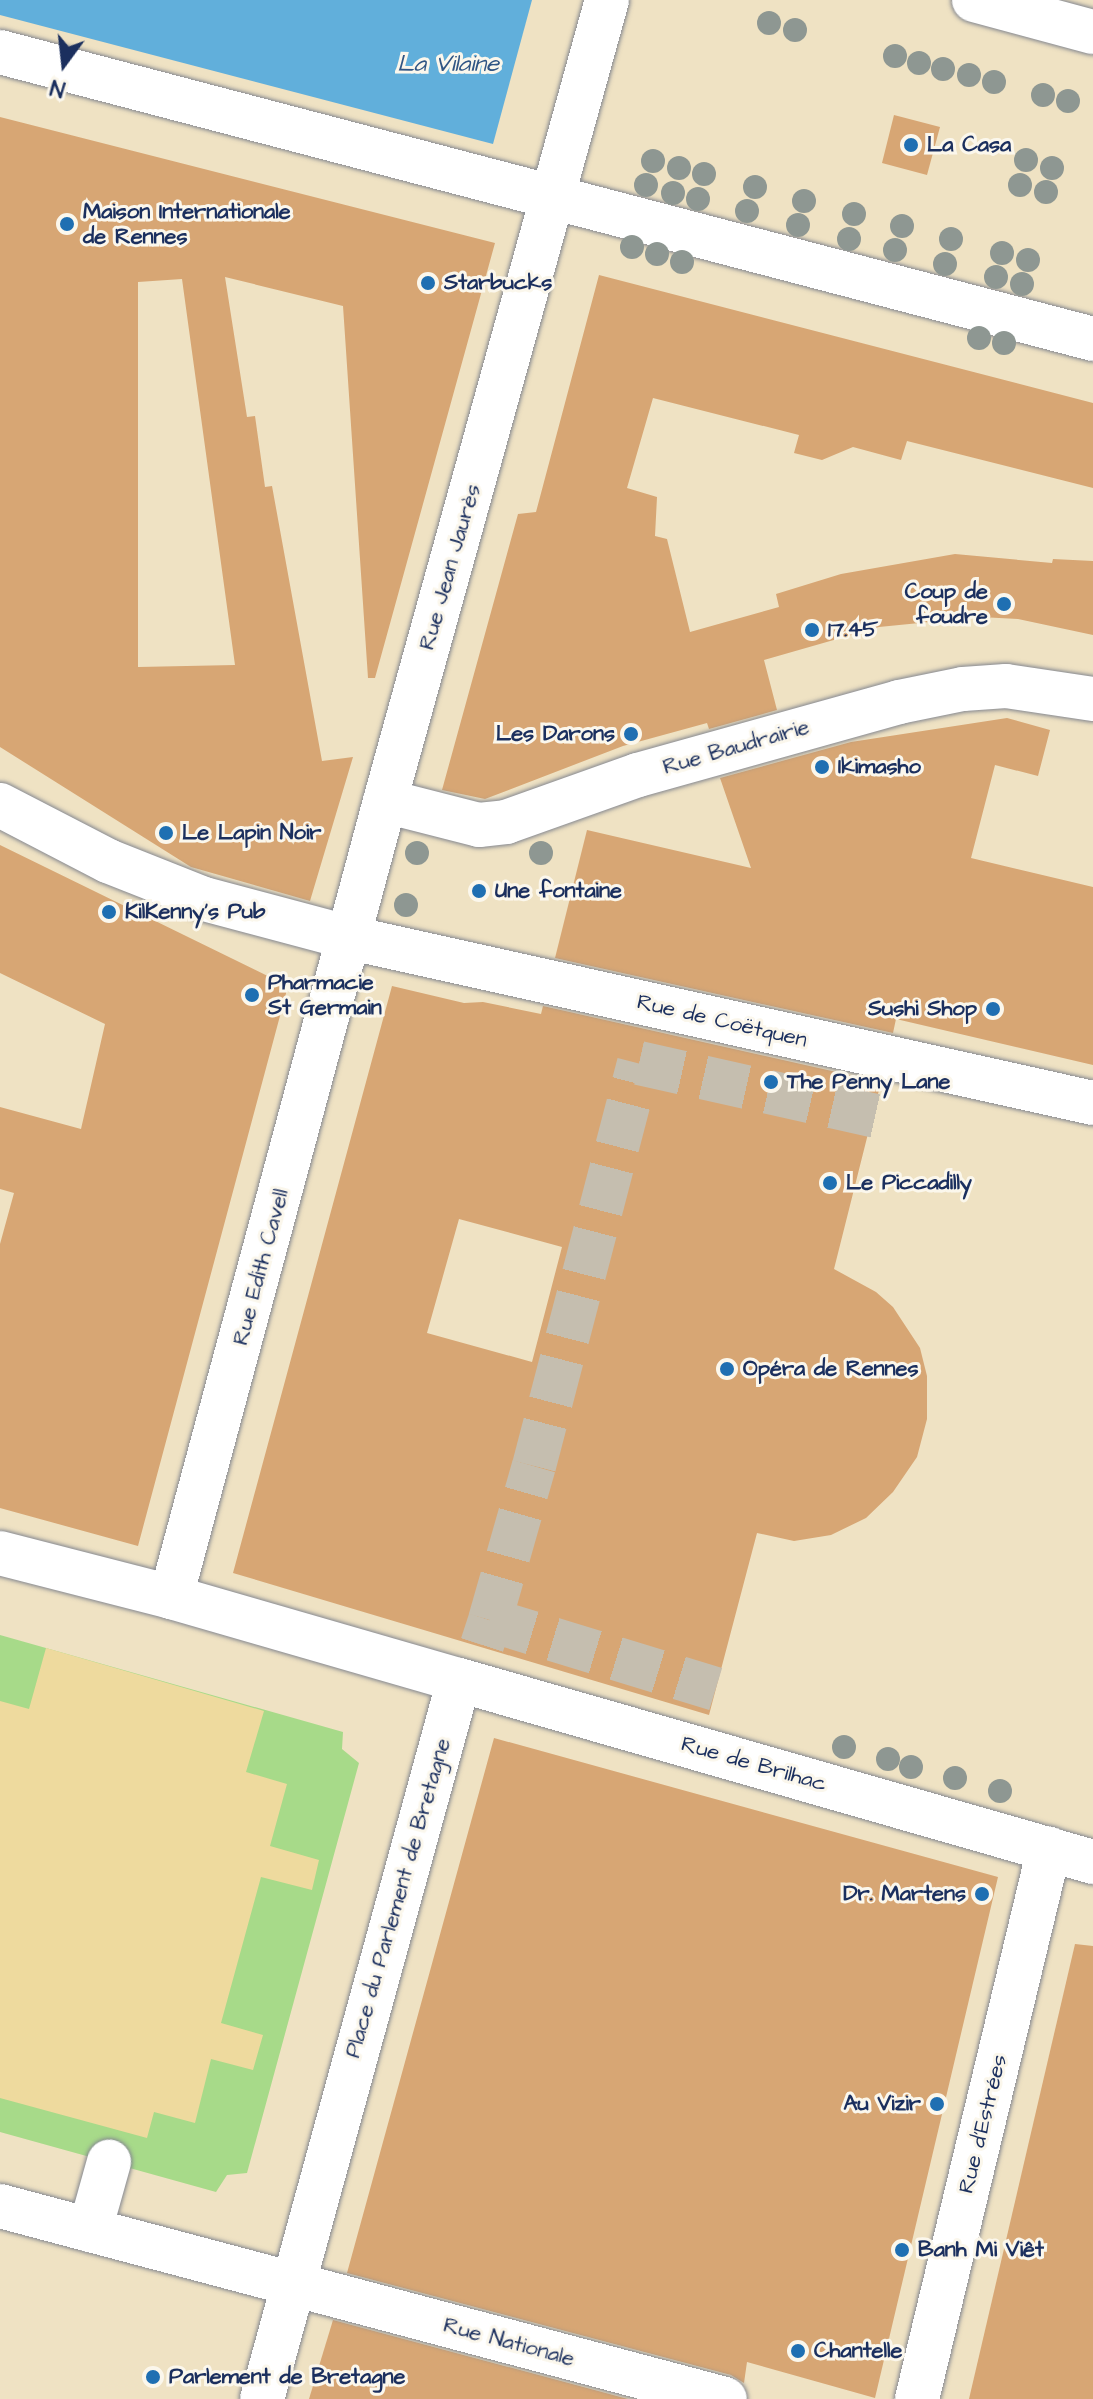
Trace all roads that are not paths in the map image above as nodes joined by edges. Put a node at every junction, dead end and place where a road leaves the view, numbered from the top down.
1 (607, 0) edge
2 (974, 0) edge
3 (1093, 32) edge
4 (0, 52) edge
5 (554, 198) junction
6 (1093, 339) edge
7 (1093, 699) edge
8 (385, 801) junction
9 (0, 805) edge
10 (351, 938) junction
11 (1093, 1103) edge
12 (0, 1553) edge
13 (171, 1597) junction
14 (459, 1680) junction
15 (1049, 1849) junction
16 (1093, 1862) edge
17 (109, 2162) dead end
18 (0, 2206) edge
19 (90, 2230) junction
20 (292, 2284) junction
21 (262, 2399) edge
22 (725, 2399) edge
23 (917, 2399) edge

1 - 5 street, Rue Jean Jaurès
2 - 3 street
4 - 5 street
5 - 6 street
5 - 8 street, Rue Jean Jaurès
7 - 8 street, Rue Baudrairie
8 - 10 street, Rue Jean Jaurès
9 - 10 street, Rue de Coëtquen
10 - 11 street, Rue de Coëtquen
10 - 13 street, Rue Edith Cavell
12 - 13 street
13 - 14 street
14 - 15 street, Rue de Brilhac
14 - 20 street, Place du Parlement de Bretagne
15 - 16 street, Rue de Brilhac
15 - 23 street, Rue d'Estrées
17 - 19 street
18 - 19 street
19 - 20 street
20 - 21 street, Place du Parlement de Bretagne
20 - 22 street, Rue Nationale

